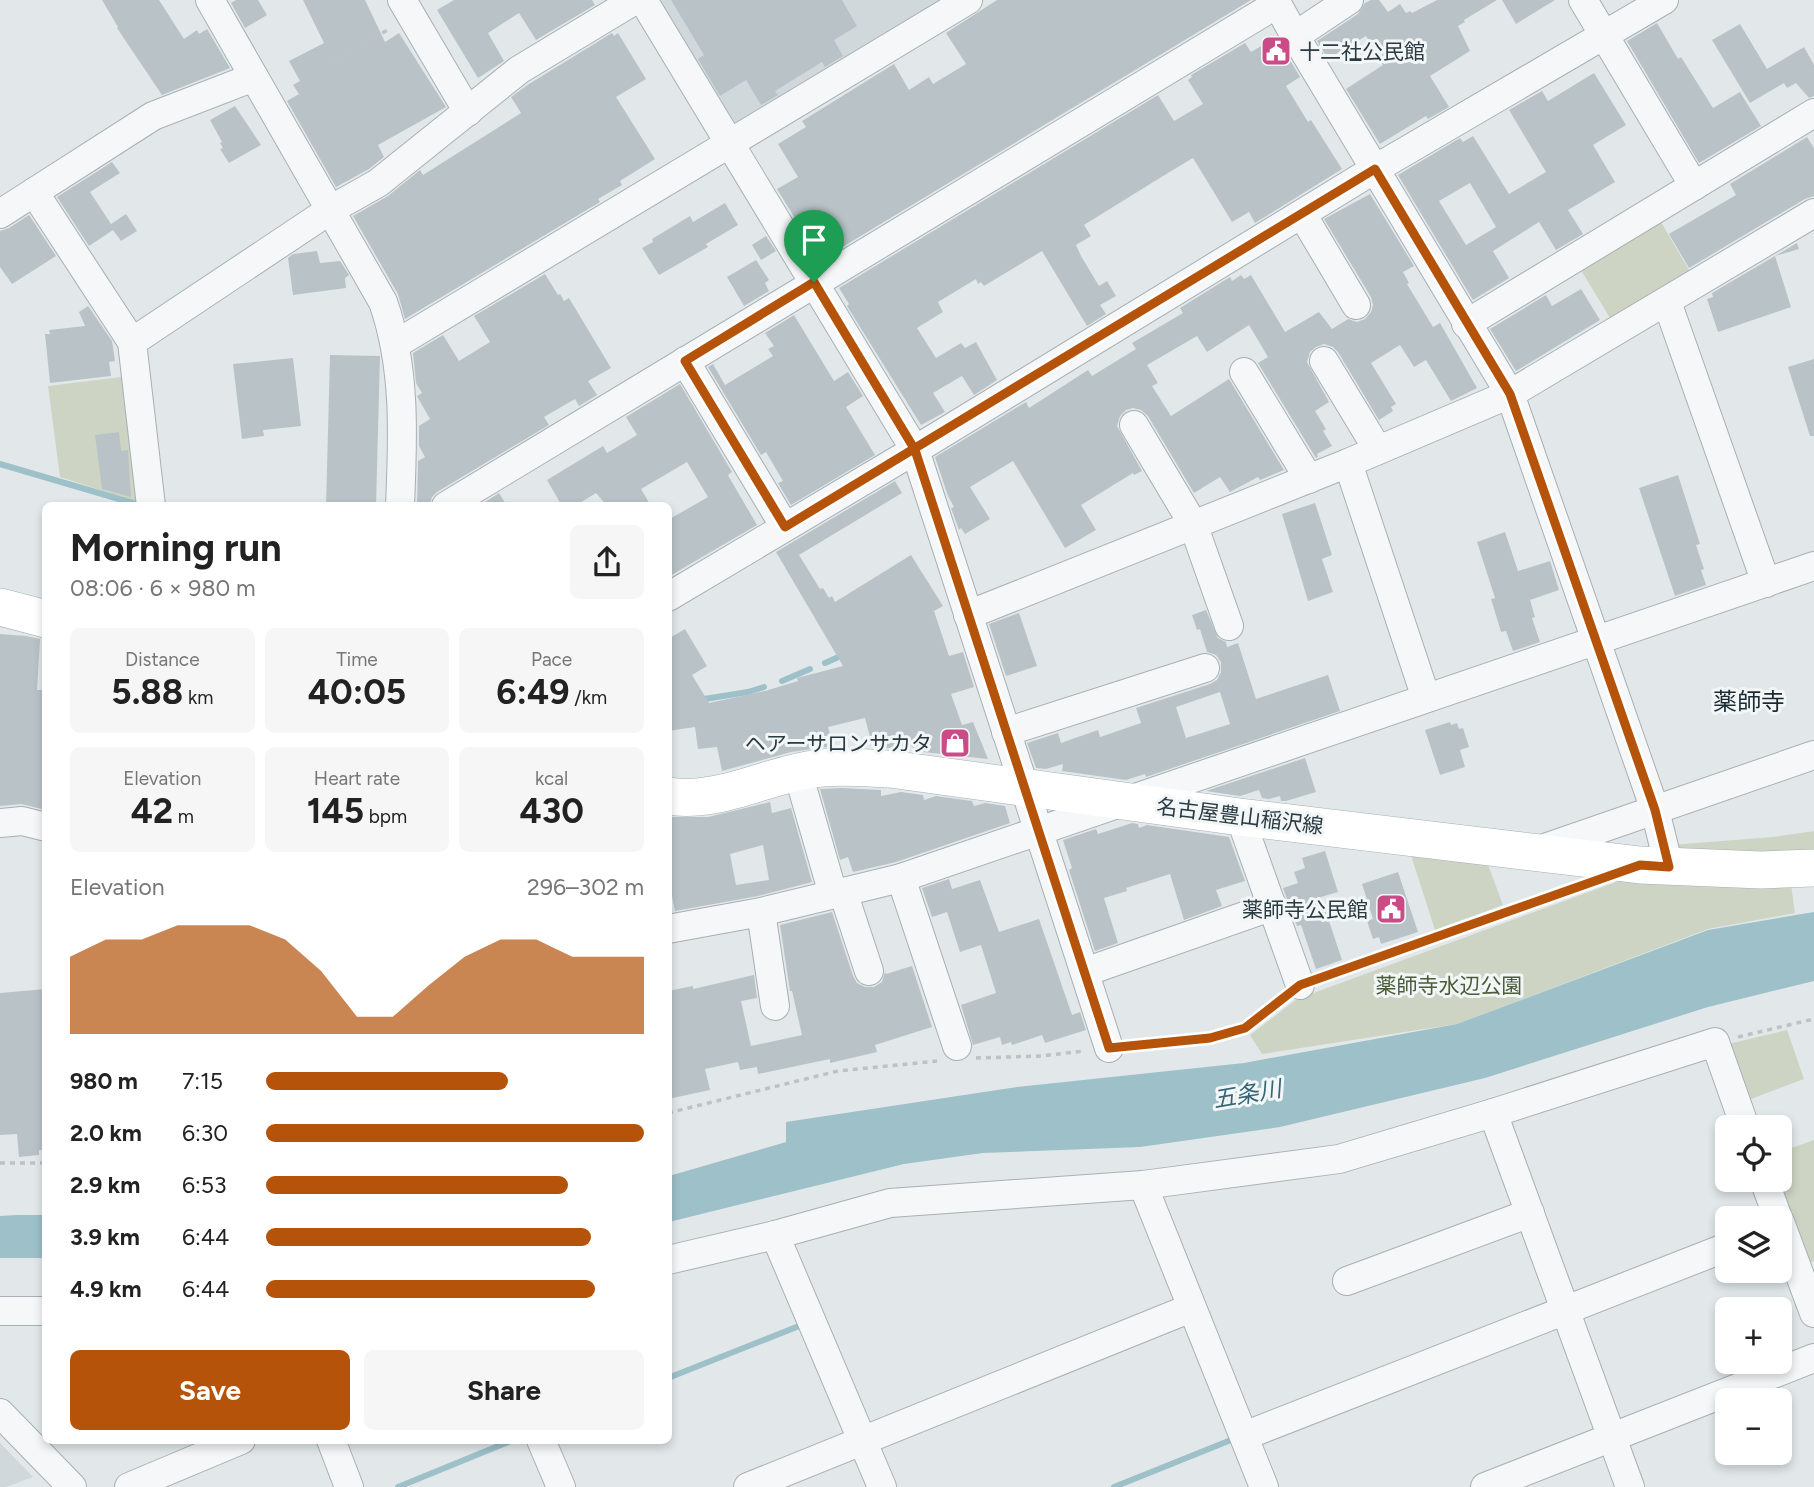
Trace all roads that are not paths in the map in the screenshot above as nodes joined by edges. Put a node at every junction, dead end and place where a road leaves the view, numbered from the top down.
1 (211, 0) edge
2 (635, 0) edge
3 (643, 0) edge
4 (968, 0) edge
5 (1349, 0) edge
6 (1583, 0) edge
7 (1664, 0) edge
8 (1276, 2) edge
9 (407, 8) edge
10 (1605, 35) junction
11 (1295, 36) junction
12 (254, 77) junction
13 (468, 112) junction
14 (1814, 113) edge
15 (730, 144) junction
16 (1375, 169) junction
17 (1694, 186) junction
18 (34, 192) junction
19 (330, 210) junction
20 (1814, 213) edge
21 (0, 214) edge
22 (1302, 214) junction
23 (814, 282) junction
24 (1667, 302) junction
25 (1356, 305) dead end
26 (1466, 324) junction
27 (132, 342) junction
28 (396, 344) junction
29 (1324, 360) dead end
30 (685, 361) junction
31 (1244, 372) dead end
32 (1510, 394) junction
33 (1134, 425) dead end
34 (915, 450) junction
35 (1378, 450) junction
36 (1348, 463) junction
37 (1309, 479) junction
38 (151, 502) edge
39 (400, 502) edge
40 (453, 502) edge
41 (1193, 524) junction
42 (785, 527) junction
43 (1814, 566) edge
44 (1766, 583) junction
45 (672, 595) edge
46 (0, 607) edge
47 (968, 615) junction
48 (42, 618) edge
49 (1229, 626) dead end
50 (1595, 640) junction
51 (1205, 668) dead end
52 (1426, 698) junction
53 (1006, 732) junction
54 (1814, 755) edge
55 (798, 773) junction
56 (1022, 786) junction
57 (672, 796) edge
58 (1127, 802) junction
59 (1655, 810) junction
60 (1240, 817) junction
61 (0, 823) edge
62 (42, 826) edge
63 (1039, 831) junction
64 (1536, 851) junction
65 (1669, 867) junction
66 (1814, 868) edge
67 (901, 878) junction
68 (838, 893) junction
69 (1272, 906) junction
70 (761, 912) junction
71 (672, 928) edge
72 (869, 971) dead end
73 (1086, 972) junction
74 (1300, 985) road end
75 (775, 1006) dead end
76 (1109, 1048) road end
77 (953, 1055) road end
78 (1493, 1113) junction
79 (1741, 1115) edge
80 (1143, 1185) junction
81 (1530, 1213) junction
82 (775, 1234) junction
83 (1715, 1252) edge
84 (1792, 1255) edge
85 (672, 1259) edge
86 (1347, 1282) dead end
87 (1191, 1308) junction
88 (1565, 1310) junction
89 (0, 1311) edge
90 (42, 1311) edge
91 (1814, 1313) edge
92 (1814, 1358) edge
93 (0, 1413) edge
94 (1244, 1436) junction
95 (1613, 1437) junction
96 (862, 1441) junction
97 (231, 1444) edge
98 (333, 1444) edge
99 (543, 1444) edge
100 (59, 1484) edge
101 (129, 1487) edge
102 (349, 1487) edge
103 (561, 1487) edge
104 (748, 1487) edge
105 (882, 1487) edge
106 (1264, 1487) edge
107 (1485, 1487) edge
108 (1630, 1487) edge

1 - 12 street
2 - 13 street
3 - 15 street
4 - 15 street
5 - 11 street
6 - 10 street
7 - 10 street
8 - 11 street
8 - 23 street
9 - 13 street
10 - 16 street
10 - 17 street
11 - 16 street
12 - 18 street
12 - 19 street
13 - 19 street
14 - 17 street
15 - 23 street
15 - 28 street
16 - 22 street
16 - 26 street
17 - 26 street
18 - 21 street
18 - 27 street
19 - 27 street
19 - 28 street
20 - 24 street
22 - 25 street
22 - 34 street
23 - 30 street
23 - 34 street
24 - 32 street
24 - 44 street
26 - 32 street
27 - 38 street
28 - 39 street
29 - 35 street
30 - 40 street
30 - 42 street
31 - 37 street
32 - 35 street
32 - 50 street
33 - 41 street
34 - 42 street
34 - 47 street
35 - 36 street
36 - 37 street
36 - 52 street
37 - 41 street
41 - 47 street
41 - 49 street
42 - 45 street
43 - 44 street
44 - 50 street
46 - 48 main road
47 - 53 street
50 - 52 street
50 - 59 street
51 - 53 street
52 - 58 street
53 - 56 street
54 - 59 street
55 - 56 main road, 名古屋豊山稲沢線
55 - 57 main road, 名古屋豊山稲沢線
55 - 68 street
56 - 58 main road, 名古屋豊山稲沢線
56 - 63 street
58 - 60 main road, 名古屋豊山稲沢線
58 - 63 street
59 - 64 street
59 - 65 street
60 - 64 main road, 名古屋豊山稲沢線
60 - 69 street
61 - 62 street
63 - 67 street
63 - 73 street
64 - 65 main road, 名古屋豊山稲沢線
65 - 66 main road, 名古屋豊山稲沢線
67 - 68 street
67 - 77 street
68 - 70 street
68 - 72 street
69 - 73 street
69 - 74 street
70 - 71 street
70 - 75 street
73 - 76 street
78 - 79 street
78 - 80 street
78 - 81 street
80 - 82 street
80 - 87 street
81 - 86 street
81 - 88 street
82 - 85 street
82 - 96 street
83 - 88 street
84 - 91 street
87 - 94 street
87 - 96 street
88 - 94 street
88 - 95 street
89 - 90 street
92 - 95 street
93 - 100 street
94 - 106 street
95 - 107 street
95 - 108 street
96 - 104 street
96 - 105 street
97 - 101 street
98 - 102 street
99 - 103 street

